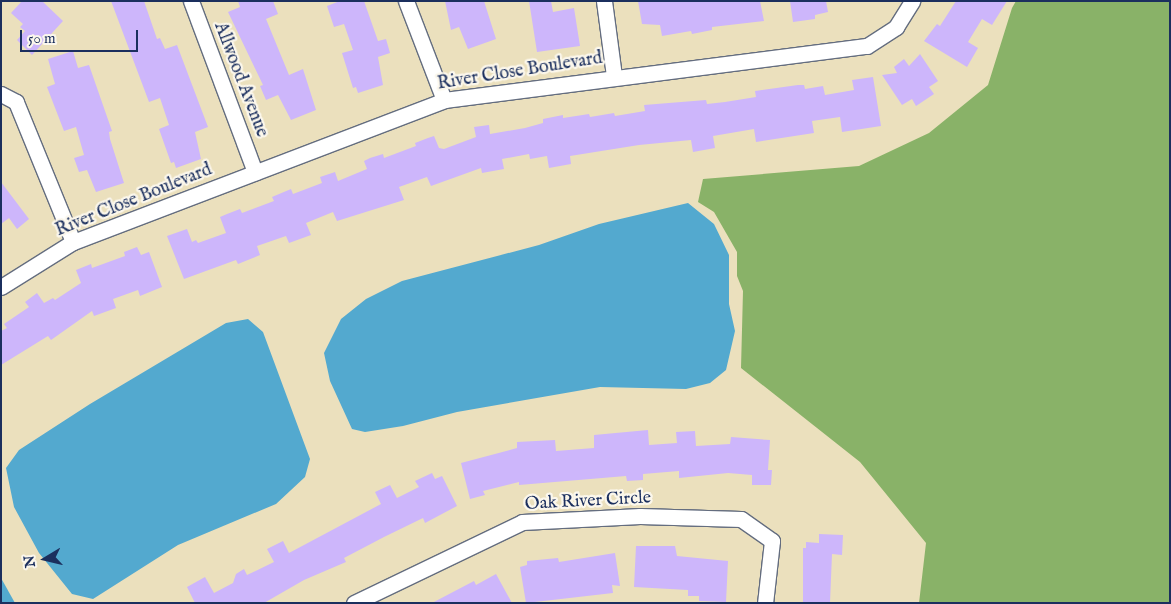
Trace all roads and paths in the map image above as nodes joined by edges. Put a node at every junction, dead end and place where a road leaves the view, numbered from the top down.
1 (191, 1) edge
2 (406, 1) edge
3 (604, 1) edge
4 (912, 1) edge
5 (614, 76) junction
6 (1, 94) edge
7 (444, 100) junction
8 (255, 172) junction
9 (73, 242) junction
10 (1, 287) edge
11 (354, 603) edge
12 (765, 603) edge

1 - 8 street, Allwood Avenue
2 - 7 street
3 - 5 street
4 - 5 street, River Close Boulevard
5 - 7 street, River Close Boulevard
6 - 9 street
7 - 8 street, River Close Boulevard
8 - 9 street, River Close Boulevard
9 - 10 street, River Close Boulevard
11 - 12 street, Oak River Circle

